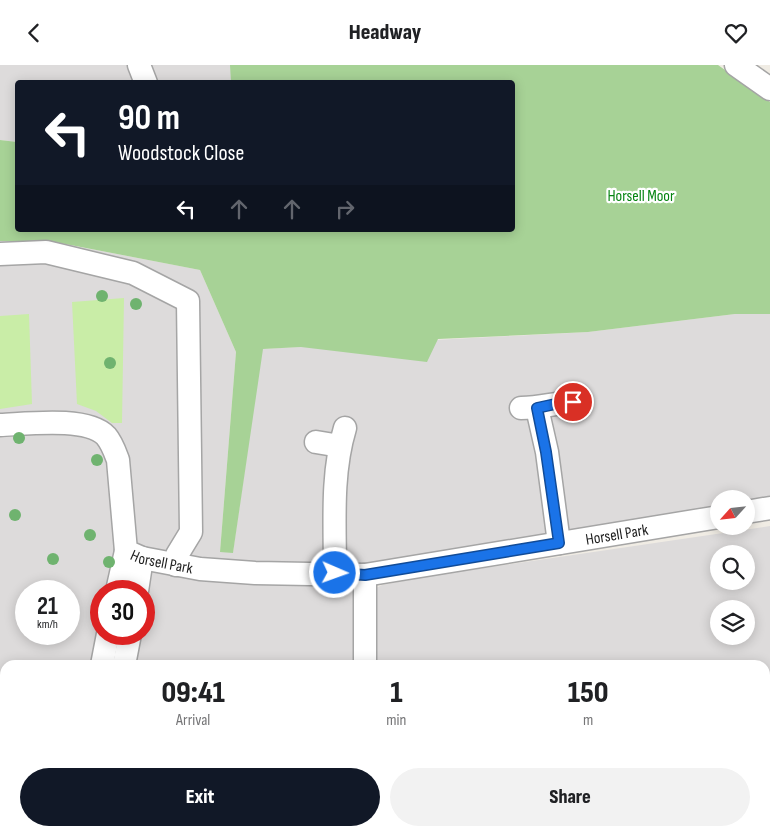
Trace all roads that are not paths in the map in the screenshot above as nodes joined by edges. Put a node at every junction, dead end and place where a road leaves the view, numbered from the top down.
1 (139, 65) edge
2 (736, 65) edge
3 (145, 80) edge
4 (770, 89) edge
5 (0, 254) edge
6 (564, 397) dead end
7 (0, 425) edge
8 (316, 442) dead end
9 (770, 508) edge
10 (755, 510) edge
11 (710, 518) edge
12 (559, 543) junction
13 (134, 554) junction
14 (176, 565) junction
15 (335, 573) junction
16 (365, 575) junction
17 (122, 580) edge
18 (136, 580) edge
19 (106, 645) edge
20 (128, 645) edge
21 (103, 660) edge
22 (125, 660) edge
23 (365, 660) edge

1 - 3 street
2 - 4 street
5 - 14 street
6 - 12 street
7 - 13 street, Horsell Park
8 - 15 street
9 - 10 street
11 - 12 street, Horsell Park
12 - 16 street, Horsell Park
13 - 14 street, Horsell Park
13 - 17 street
13 - 18 street
14 - 15 street, Horsell Park
15 - 16 street, Horsell Park
16 - 23 street
19 - 21 street
20 - 22 street

